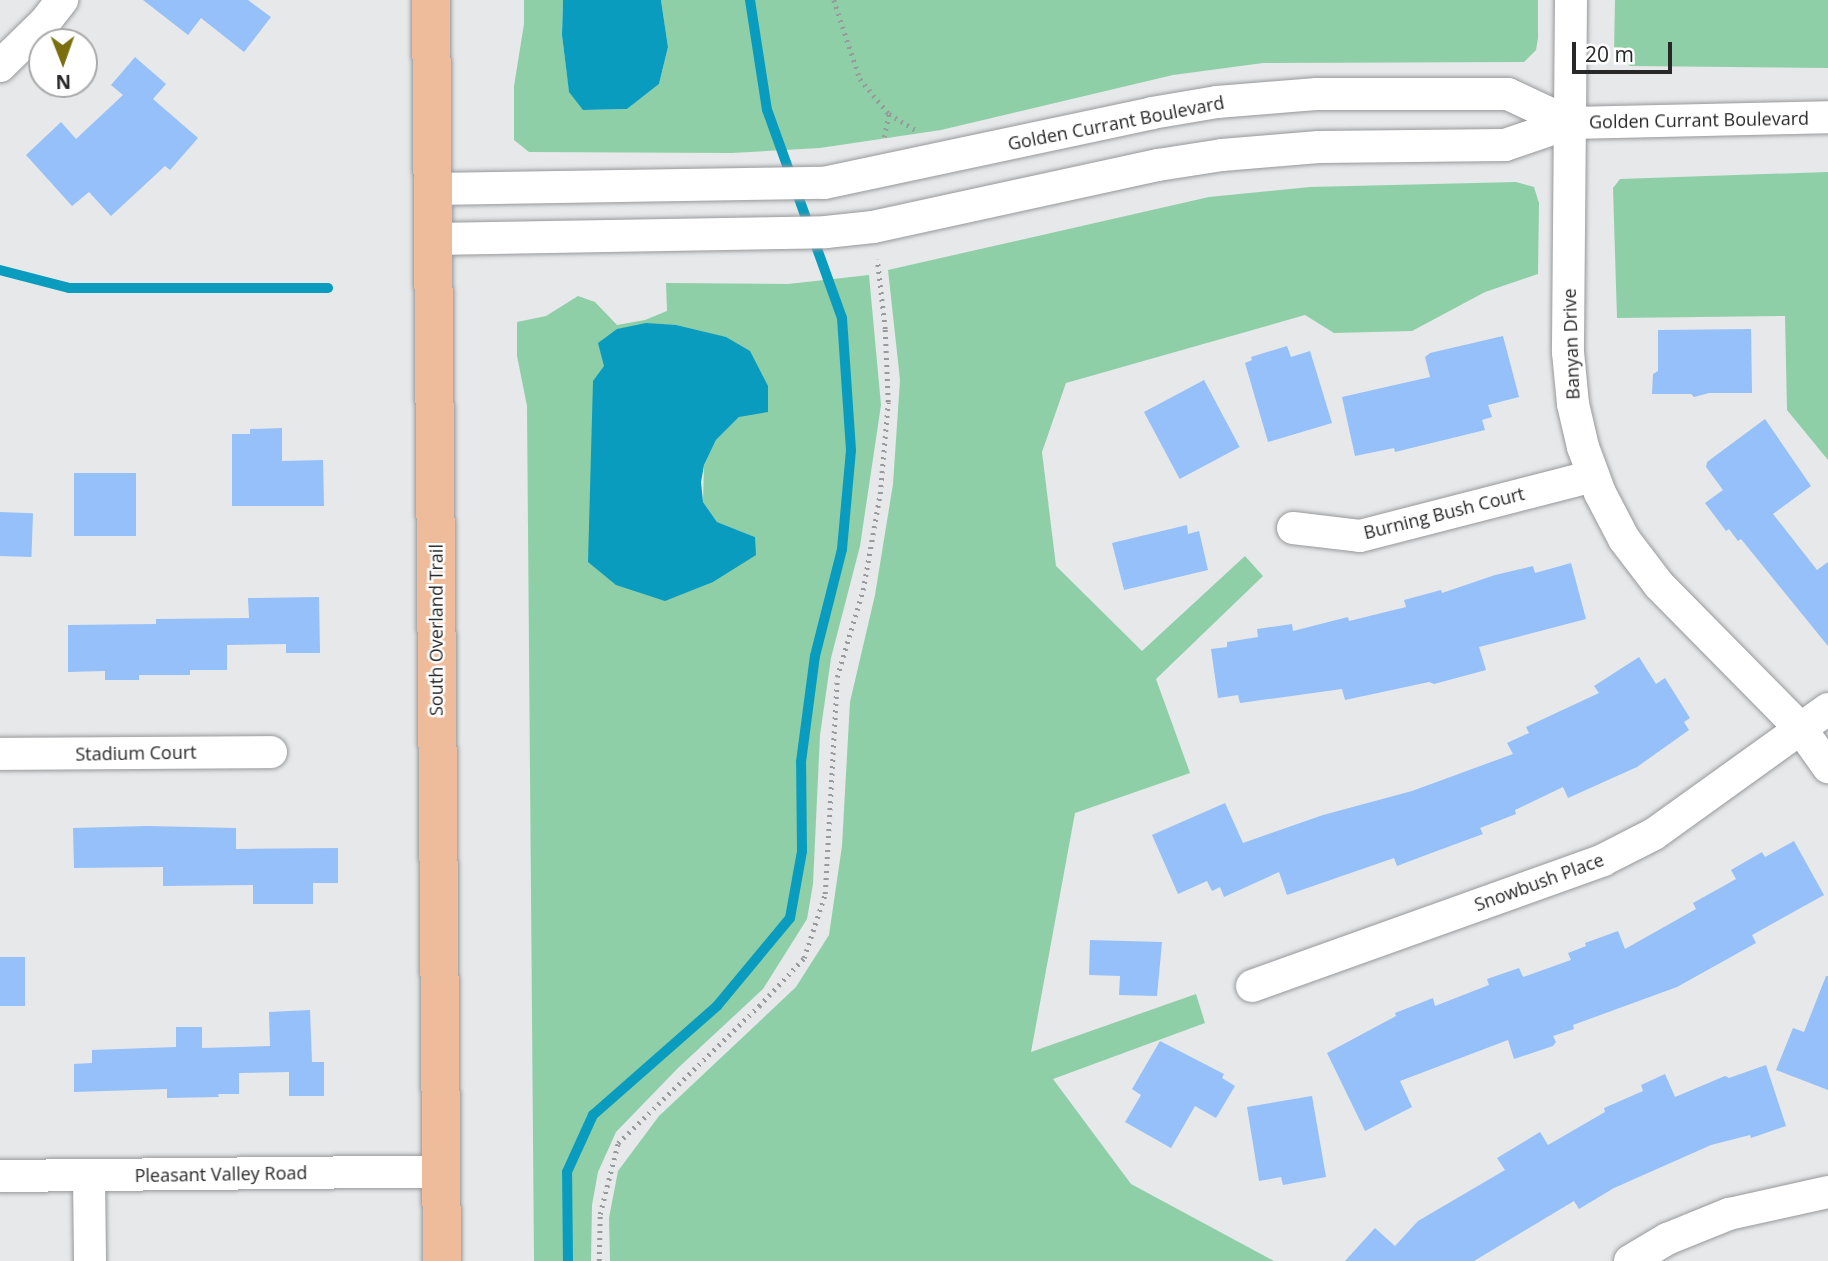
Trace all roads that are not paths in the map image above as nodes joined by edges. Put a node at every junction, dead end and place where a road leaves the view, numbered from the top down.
1 (62, 0) edge
2 (431, 0) edge
3 (1571, 0) edge
4 (0, 66) edge
5 (1828, 117) edge
6 (1570, 122) junction
7 (875, 161) junction
8 (433, 189) junction
9 (873, 227) junction
10 (435, 239) junction
11 (1593, 476) junction
12 (1293, 528) dead end
13 (1828, 709) edge
14 (1801, 729) junction
15 (271, 752) dead end
16 (0, 754) edge
17 (1828, 767) edge
18 (1252, 986) dead end
19 (441, 1171) junction
20 (0, 1176) edge
21 (89, 1176) junction
22 (1828, 1192) edge
23 (89, 1261) edge
24 (442, 1261) edge
25 (1630, 1261) edge

1 - 4 street
2 - 8 main road, South Overland Trail
3 - 6 street, Banyan Drive
5 - 6 street, Golden Currant Boulevard
6 - 7 street, Golden Currant Boulevard
6 - 9 street, Golden Currant Boulevard
6 - 11 street, Banyan Drive
7 - 8 street, Golden Currant Boulevard
7 - 9 street
8 - 10 main road, South Overland Trail
9 - 10 street, Golden Currant Boulevard
10 - 19 main road, South Overland Trail
11 - 12 street, Burning Bush Court
11 - 14 street, Banyan Drive
13 - 14 street, Snowbush Place
14 - 17 street, Banyan Drive
14 - 18 street, Snowbush Place
15 - 16 street, Stadium Court
19 - 21 street, Pleasant Valley Road
19 - 24 main road, South Overland Trail
20 - 21 street, Pleasant Valley Road
21 - 23 street
22 - 25 street

